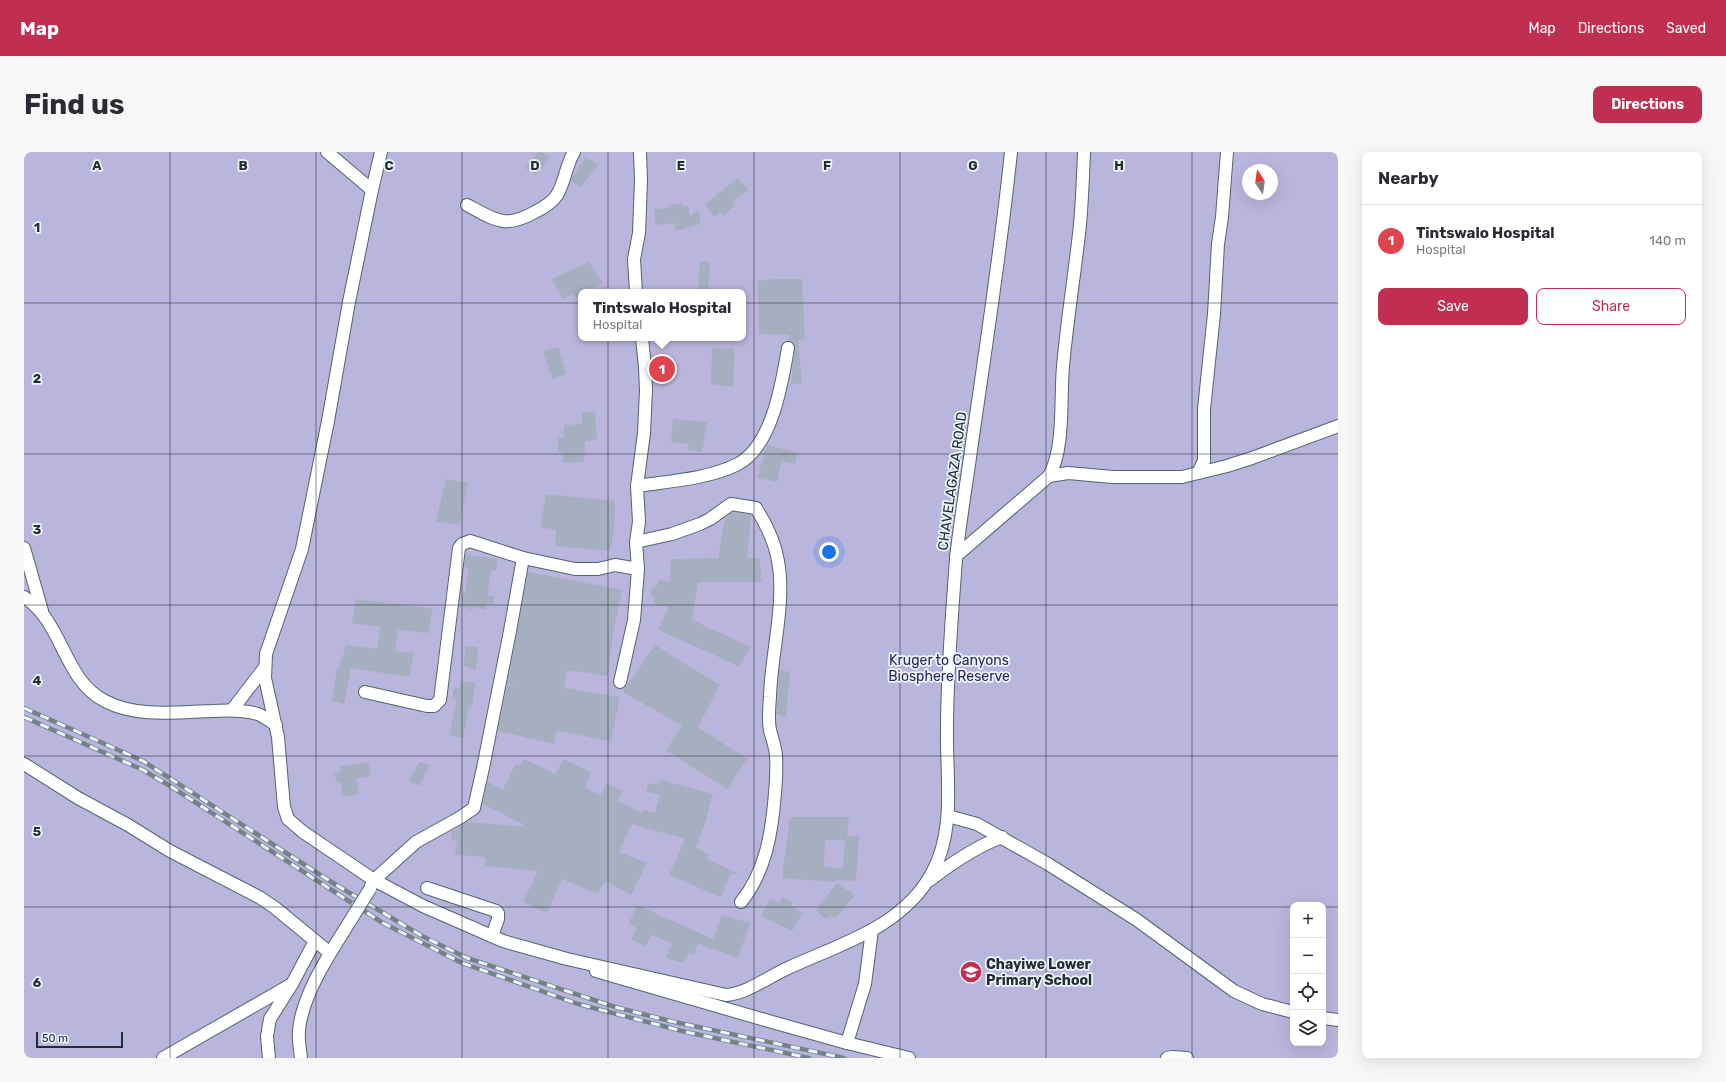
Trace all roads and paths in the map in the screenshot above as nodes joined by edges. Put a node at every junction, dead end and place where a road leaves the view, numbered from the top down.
1 (327, 152) edge
2 (382, 152) edge
3 (574, 152) edge
4 (640, 152) edge
5 (1011, 152) edge
6 (1084, 152) edge
7 (1227, 152) edge
8 (372, 190) junction
9 (467, 205) dead end
10 (636, 289) edge
11 (642, 341) edge
12 (788, 348) dead end
13 (1338, 426) edge
14 (1198, 473) junction
15 (1048, 476) junction
16 (637, 486) junction
17 (636, 542) junction
18 (24, 548) edge
19 (956, 556) junction
20 (523, 558) junction
21 (638, 569) junction
22 (24, 597) edge
23 (42, 612) junction
24 (265, 667) junction
25 (620, 682) dead end
26 (366, 692) dead end
27 (232, 710) junction
28 (276, 725) junction
29 (24, 764) edge
30 (948, 816) junction
31 (1002, 837) junction
32 (926, 883) junction
33 (372, 885) junction
34 (427, 888) dead end
35 (741, 902) dead end
36 (872, 930) junction
37 (492, 936) junction
38 (315, 941) junction
39 (330, 953) junction
40 (567, 959) junction
41 (292, 984) junction
42 (1290, 1011) edge
43 (1326, 1018) edge
44 (1338, 1020) edge
45 (847, 1043) junction
46 (163, 1058) edge
47 (269, 1058) edge
48 (301, 1058) edge
49 (909, 1058) edge
50 (1167, 1058) edge
51 (1187, 1058) edge

1 - 8 street
2 - 8 street
3 - 9 street
4 - 10 street
5 - 19 street, CHAVELAGAZA ROAD
6 - 15 street
7 - 14 street
8 - 24 street
11 - 16 street
12 - 16 street
13 - 14 street
14 - 15 street
15 - 19 street
16 - 17 street
17 - 21 street
17 - 35 street
18 - 23 street
19 - 30 street, CHAVELAGAZA ROAD
20 - 21 street
20 - 26 street
20 - 33 street
21 - 25 street
22 - 23 street
23 - 27 street
24 - 27 street
24 - 28 street
27 - 28 street
28 - 33 street
29 - 38 street
30 - 31 street
30 - 32 street, CHAVELAGAZA ROAD
31 - 32 street
31 - 42 street
32 - 36 street
33 - 37 street
33 - 39 street, bridge
34 - 37 street
36 - 40 street
36 - 45 street
37 - 40 street
38 - 39 street
38 - 41 street
39 - 48 street
40 - 45 street
41 - 46 street
41 - 47 street
43 - 44 street
45 - 49 street
50 - 51 street

